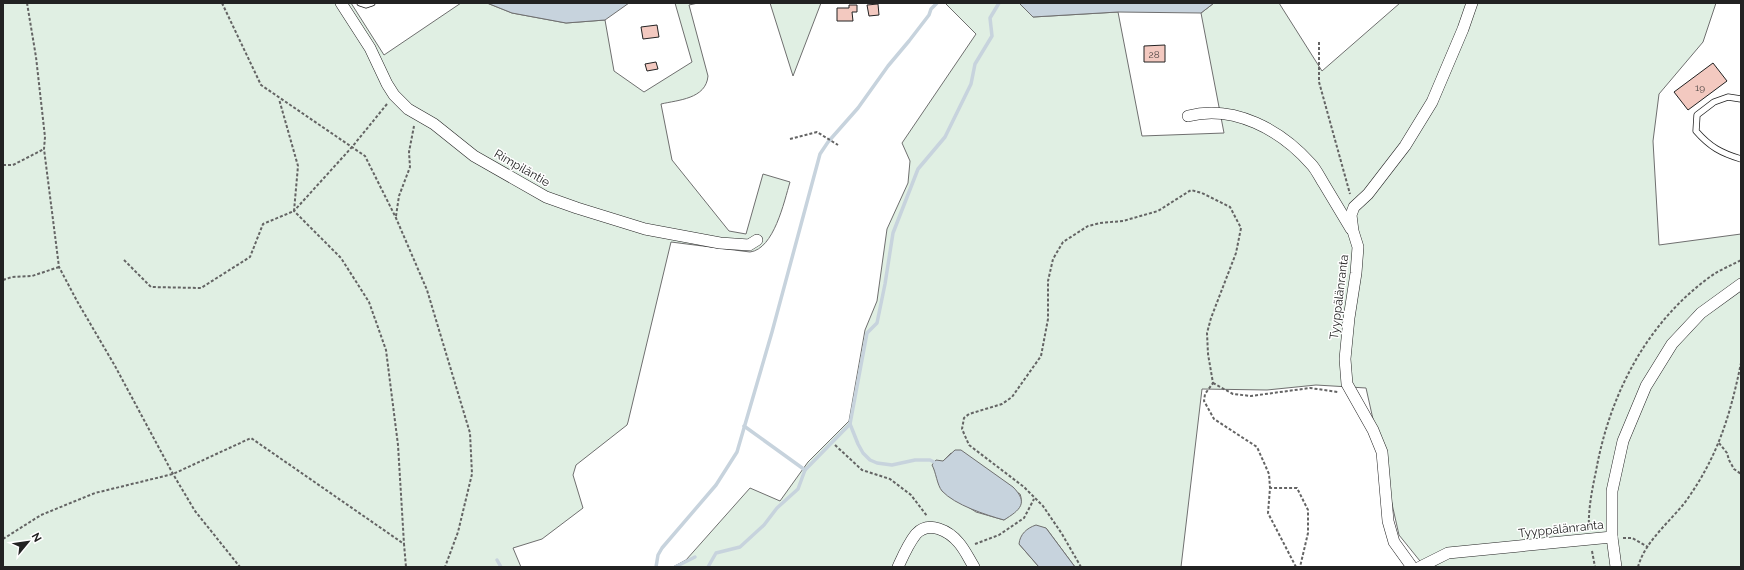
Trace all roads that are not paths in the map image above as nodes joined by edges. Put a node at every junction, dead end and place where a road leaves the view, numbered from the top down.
1 (341, 3) edge
2 (360, 3) edge
3 (372, 3) edge
4 (1472, 3) edge
5 (1741, 98) edge
6 (1188, 116) dead end
7 (1741, 159) edge
8 (1353, 231) junction
9 (757, 240) dead end
10 (1741, 284) edge
11 (1612, 537) junction
12 (898, 567) edge
13 (974, 567) edge
14 (1412, 567) edge
15 (1420, 567) edge
16 (1616, 567) edge

1 - 9 street, Rimpiläntie
2 - 3 lane
4 - 8 street, Tyyppälänranta
5 - 7 lane
6 - 8 street
8 - 14 street, Tyyppälänranta
10 - 11 street
11 - 15 street, Tyyppälänranta
11 - 16 street
12 - 13 street

